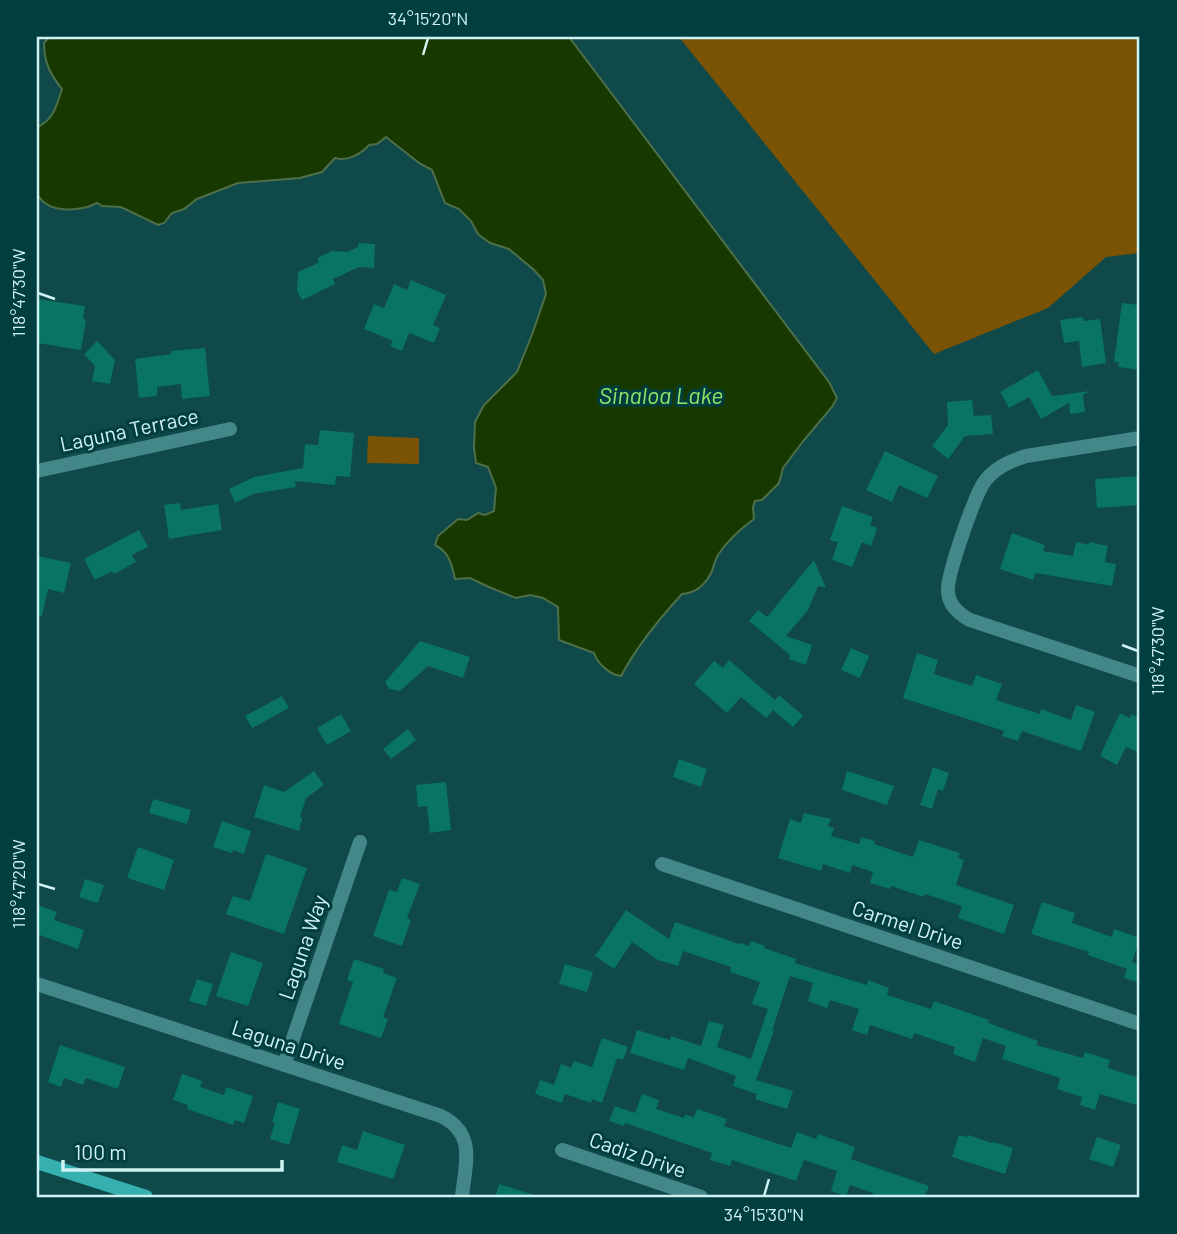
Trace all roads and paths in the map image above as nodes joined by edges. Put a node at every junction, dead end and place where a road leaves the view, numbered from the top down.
1 (230, 429) dead end
2 (1140, 438) edge
3 (37, 471) edge
4 (1140, 676) edge
5 (360, 842) dead end
6 (662, 864) dead end
7 (37, 984) edge
8 (1140, 1024) edge
9 (284, 1065) junction
10 (562, 1150) dead end
11 (37, 1162) edge
12 (146, 1197) edge
13 (462, 1197) edge
14 (701, 1197) edge

1 - 3 street, Laguna Terrace
2 - 4 street
5 - 9 street, Laguna Way
6 - 8 street, Carmel Drive
7 - 9 street, Laguna Drive
9 - 13 street, Laguna Drive
10 - 14 street, Cadiz Drive
11 - 12 street

